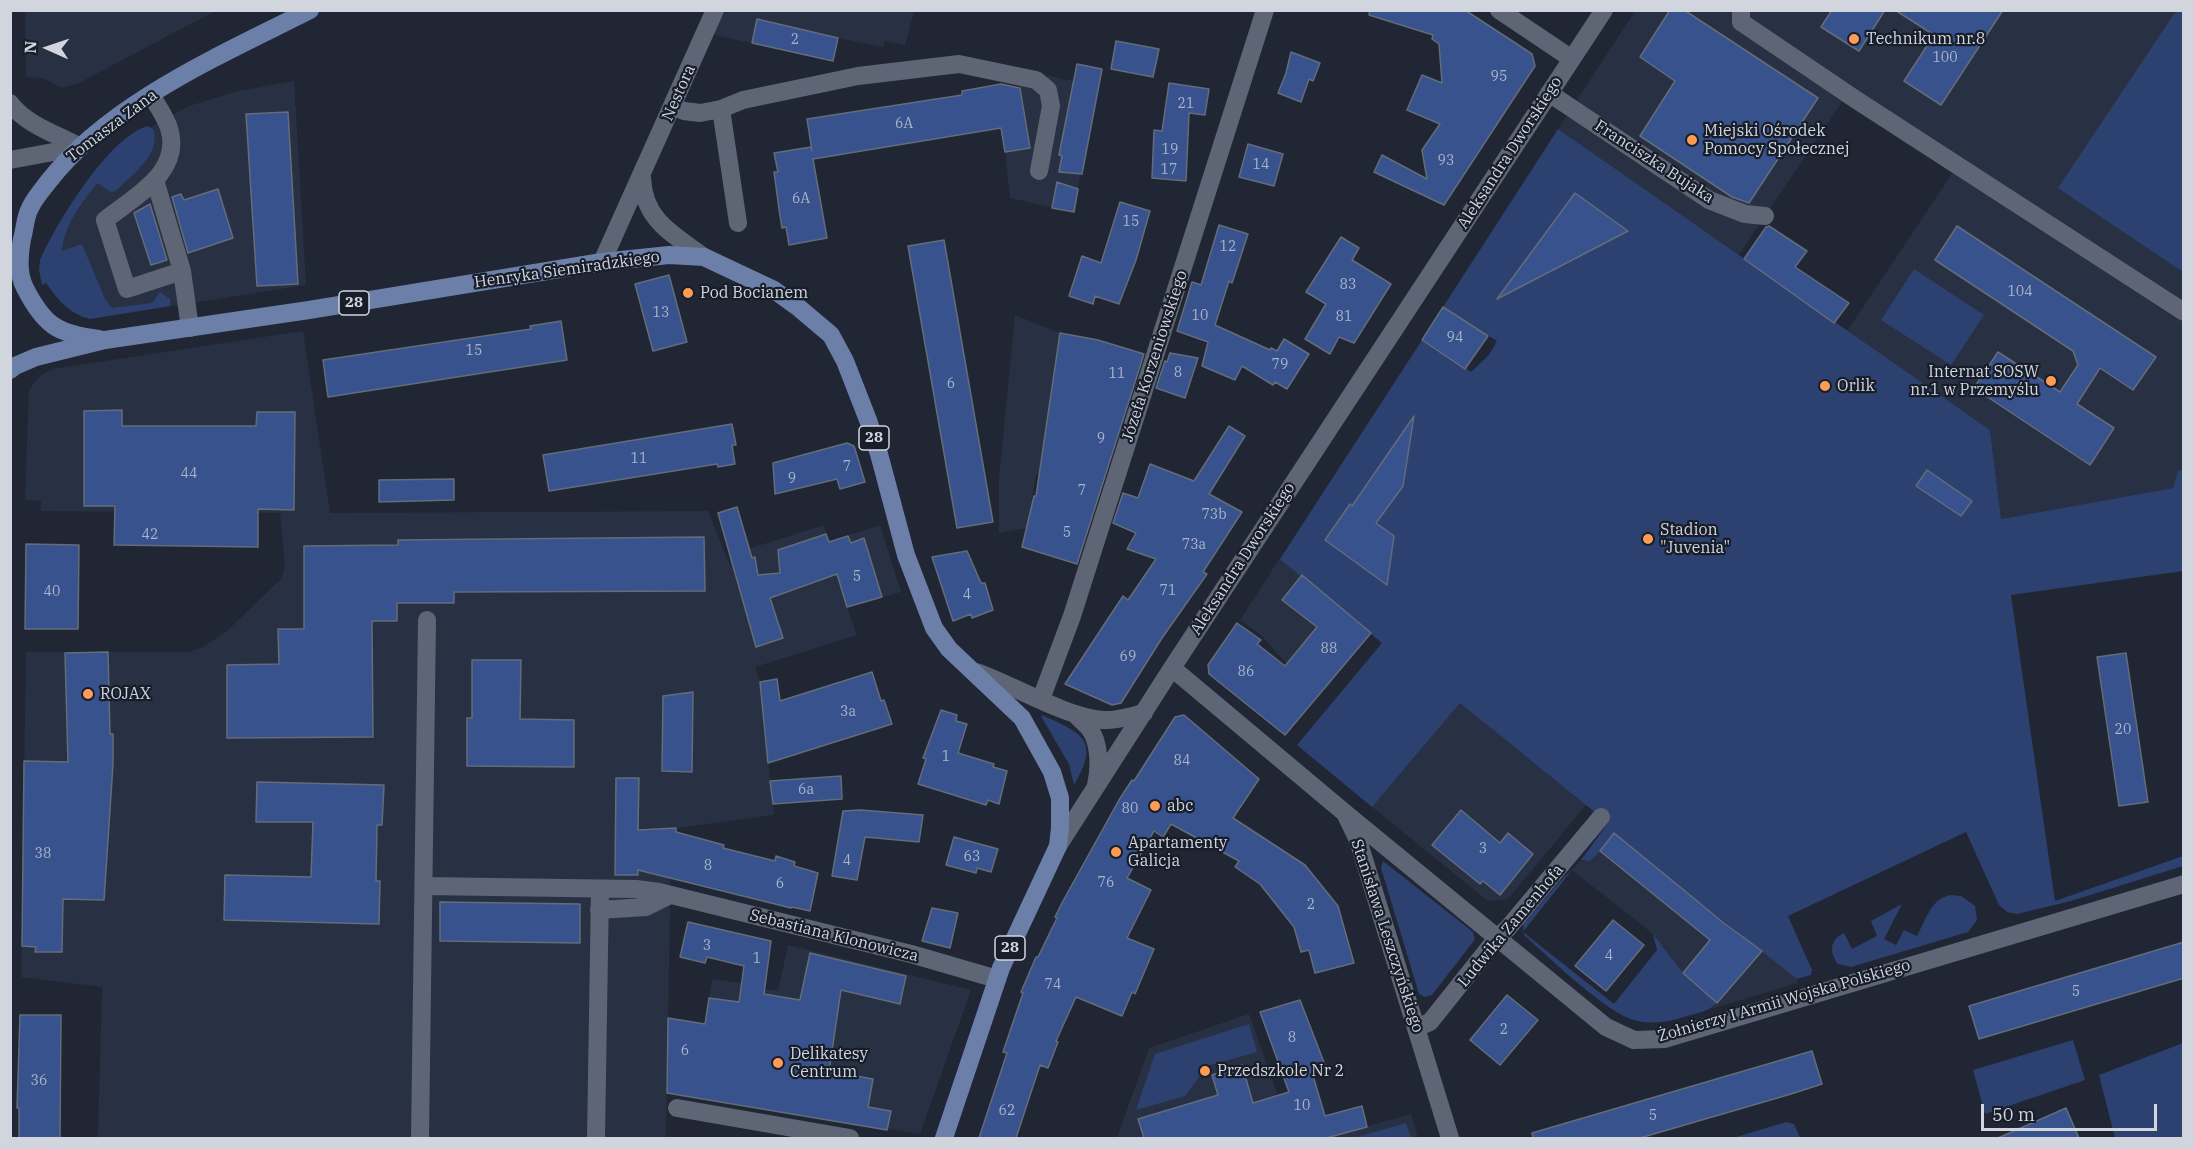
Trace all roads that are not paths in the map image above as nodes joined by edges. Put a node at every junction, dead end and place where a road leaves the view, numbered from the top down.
1 (310, 10) edge
2 (715, 10) edge
3 (1265, 10) edge
4 (1499, 10) edge
5 (1604, 10) edge
6 (1741, 10) edge
7 (1572, 59) junction
8 (1550, 93) junction
9 (151, 95) junction
10 (10, 103) edge
11 (672, 106) junction
12 (721, 109) junction
13 (80, 147) junction
14 (10, 160) edge
15 (1039, 171) dead end
16 (642, 175) junction
17 (155, 180) junction
18 (29, 208) junction
19 (1765, 216) dead end
20 (738, 223) dead end
21 (10, 234) edge
22 (704, 257) junction
23 (603, 262) junction
24 (182, 271) junction
25 (2184, 312) edge
26 (190, 328) junction
27 (105, 340) junction
28 (10, 370) edge
29 (427, 620) dead end
30 (1172, 668) junction
31 (976, 672) junction
32 (1041, 699) junction
33 (1144, 713) junction
34 (1075, 714) junction
35 (1094, 792) junction
36 (1345, 813) junction
37 (1601, 817) dead end
38 (1058, 846) junction
39 (2184, 884) edge
40 (424, 886) junction
41 (600, 889) junction
42 (670, 896) junction
43 (599, 909) junction
44 (1497, 938) junction
45 (997, 980) junction
46 (1416, 1028) junction
47 (677, 1108) dead end
48 (420, 1138) edge
49 (596, 1138) edge
50 (850, 1138) edge
51 (944, 1138) edge
52 (1450, 1138) edge

1 - 9 main road, Tomasza Zana / 28
2 - 11 street, Nestora
3 - 32 street, Józefa Korzeniowskiego
4 - 7 street
5 - 7 street, Aleksandra Dworskiego
6 - 25 street
7 - 8 street, Aleksandra Dworskiego
8 - 19 street, Franciszka Bujaka
8 - 30 street, Aleksandra Dworskiego
9 - 13 main road, Tomasza Zana / 28
9 - 17 street
10 - 13 street
11 - 12 street
11 - 16 street, Nestora
12 - 15 street
12 - 20 street
13 - 14 street
13 - 18 main road, Tomasza Zana / 28
16 - 22 street
16 - 23 street, Nestora
17 - 24 street
17 - 24 street
18 - 21 main road, 28
18 - 27 main road, Tomasza Zana / 28
22 - 23 main road, Henryka Siemiradzkiego / 28
22 - 31 main road, Henryka Siemiradzkiego / 28
23 - 26 main road, Henryka Siemiradzkiego / 28
24 - 26 street
26 - 27 main road, Henryka Siemiradzkiego / 28
27 - 28 main road
29 - 40 street
30 - 33 street, Aleksandra Dworskiego
30 - 36 street, Stanisława Leszczyńskiego
31 - 32 street
31 - 38 main road, Henryka Siemiradzkiego / 28
32 - 34 street
33 - 34 street
33 - 35 street, Aleksandra Dworskiego
34 - 35 street
35 - 38 street, Aleksandra Dworskiego
36 - 44 street, Żołnierzy I Armii Wojska Polskiego
36 - 46 street, Stanisława Leszczyńskiego
37 - 44 street, Ludwika Zamenhofa
38 - 45 main road, Aleksandra Dworskiego / 28
39 - 44 street, Żołnierzy I Armii Wojska Polskiego
40 - 41 street, Sebastiana Klonowicza
40 - 48 street
41 - 42 street, Sebastiana Klonowicza
41 - 43 street
42 - 43 street
42 - 45 street, Sebastiana Klonowicza
43 - 49 street
44 - 46 street, Ludwika Zamenhofa
45 - 51 main road, Aleksandra Dworskiego / 28
46 - 52 street, Stanisława Leszczyńskiego
47 - 50 street

